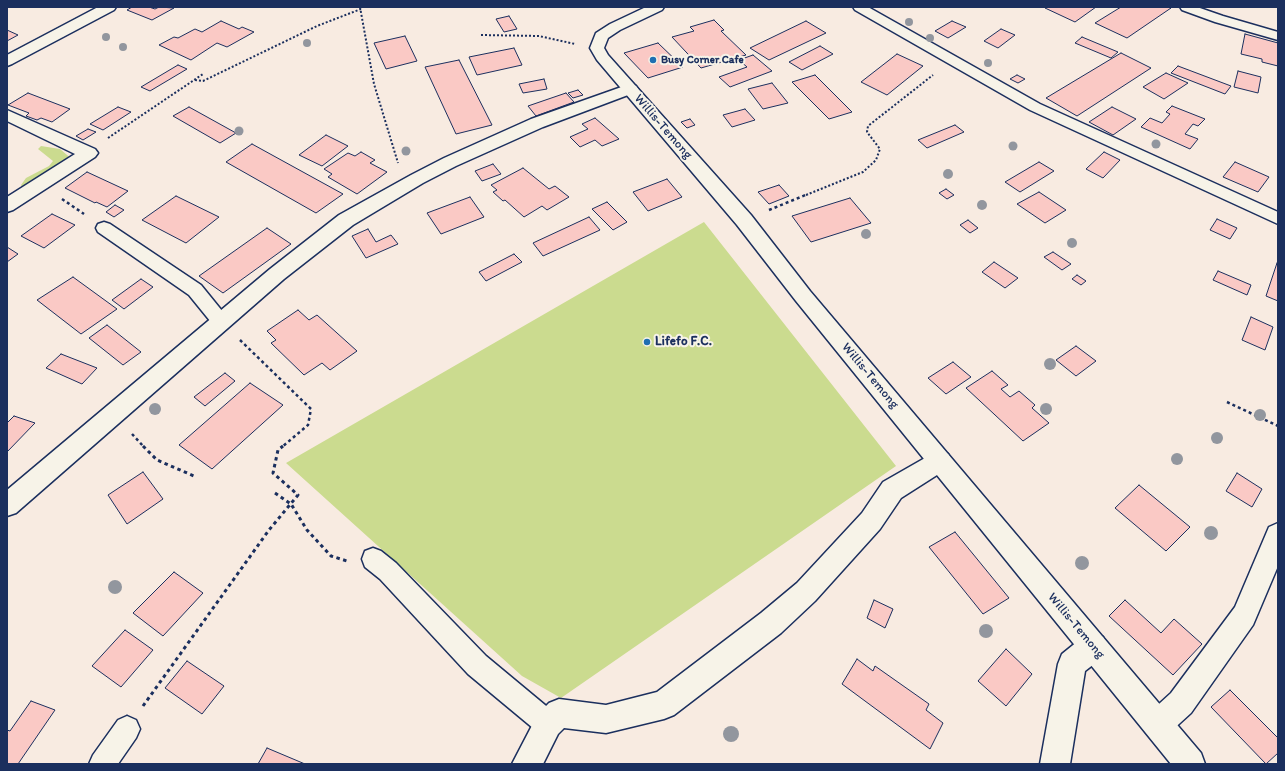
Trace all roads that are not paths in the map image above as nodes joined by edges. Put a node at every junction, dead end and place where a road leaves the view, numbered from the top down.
1 (109, 7) edge
2 (657, 7) edge
3 (859, 7) edge
4 (1186, 7) edge
5 (1278, 36) edge
6 (7, 61) edge
7 (630, 90) junction
8 (7, 115) edge
9 (7, 206) edge
10 (1278, 218) edge
11 (104, 228) road end
12 (221, 322) junction
13 (940, 461) junction
14 (7, 505) edge
15 (1278, 535) edge
16 (373, 559) road end
17 (1093, 647) junction
18 (548, 724) junction
19 (1158, 724) junction
20 (127, 729) road end
21 (102, 764) edge
22 (527, 764) edge
23 (1055, 764) edge
24 (1190, 764) edge

1 - 6 street
2 - 7 street, Willis-Temong
3 - 10 lane
4 - 5 lane
7 - 12 street
7 - 13 street, Willis-Temong
8 - 9 street
11 - 12 lane
12 - 14 street
13 - 17 street, Willis-Temong
13 - 18 street
15 - 19 street
16 - 18 lane
17 - 19 street, Willis-Temong
17 - 23 street
18 - 22 street
19 - 24 street, Willis-Temong
20 - 21 lane

